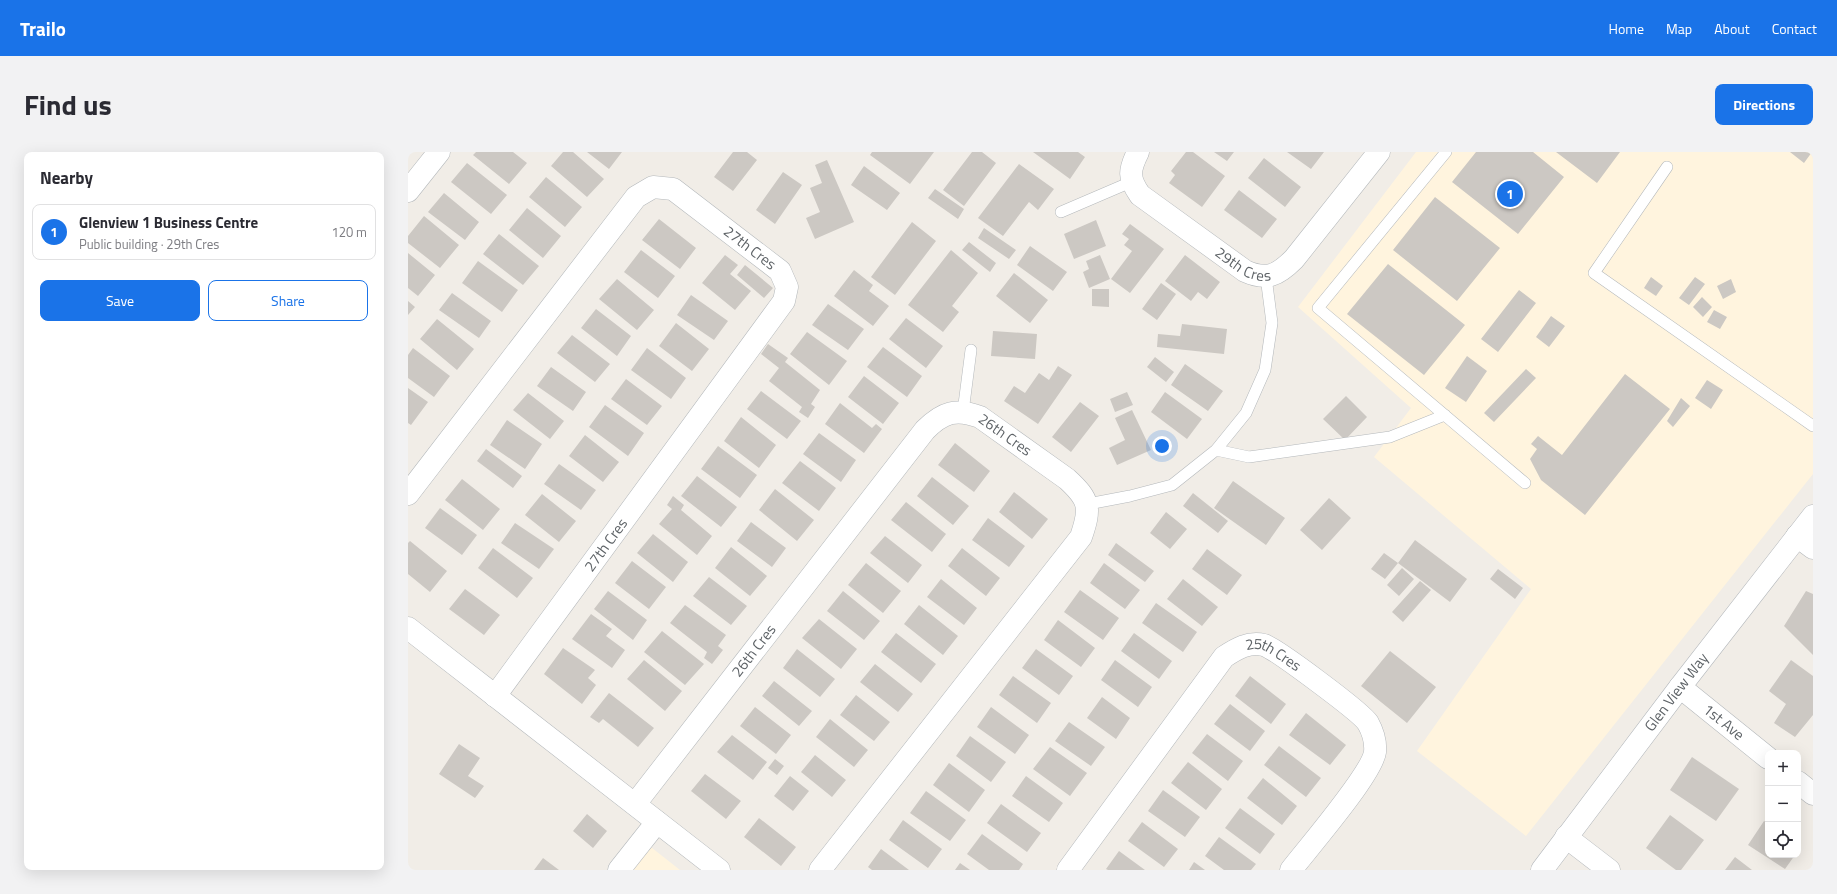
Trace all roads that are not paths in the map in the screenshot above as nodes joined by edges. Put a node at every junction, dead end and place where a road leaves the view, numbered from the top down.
1 (438, 152) edge
2 (1138, 152) edge
3 (1379, 152) edge
4 (1446, 152) edge
5 (1666, 167) dead end
6 (1131, 182) junction
7 (408, 191) edge
8 (1061, 212) dead end
9 (1266, 277) junction
10 (971, 350) dead end
11 (963, 412) junction
12 (1445, 415) junction
13 (1813, 426) edge
14 (1216, 450) junction
15 (1525, 483) dead end
16 (408, 494) edge
17 (1088, 504) junction
18 (1813, 516) edge
19 (1805, 542) edge
20 (408, 628) edge
21 (1680, 687) junction
22 (495, 696) junction
23 (1765, 756) edge
24 (1801, 784) edge
25 (1813, 794) edge
26 (635, 804) junction
27 (657, 822) junction
28 (1566, 837) junction
29 (619, 870) edge
30 (719, 870) edge
31 (820, 870) edge
32 (1068, 870) edge
33 (1291, 870) edge
34 (1542, 870) edge
35 (1609, 870) edge

1 - 7 street
2 - 6 street
3 - 9 street, 29th Cres
4 - 12 lane
5 - 13 lane
6 - 8 lane
6 - 9 street, 29th Cres
9 - 14 lane
10 - 11 lane
11 - 17 street, 26th Cres
11 - 26 street, 26th Cres
12 - 14 lane
12 - 15 lane
14 - 17 lane
16 - 22 street, 27th Cres
17 - 31 street
18 - 19 street, Glen View Way
19 - 21 street, Glen View Way
20 - 22 street
21 - 23 street, 1st Ave
21 - 28 street, Glen View Way
22 - 26 street
24 - 25 street
26 - 27 street
27 - 29 street
27 - 30 street
28 - 34 street, Glen View Way
28 - 35 street
32 - 33 street, 25th Cres

